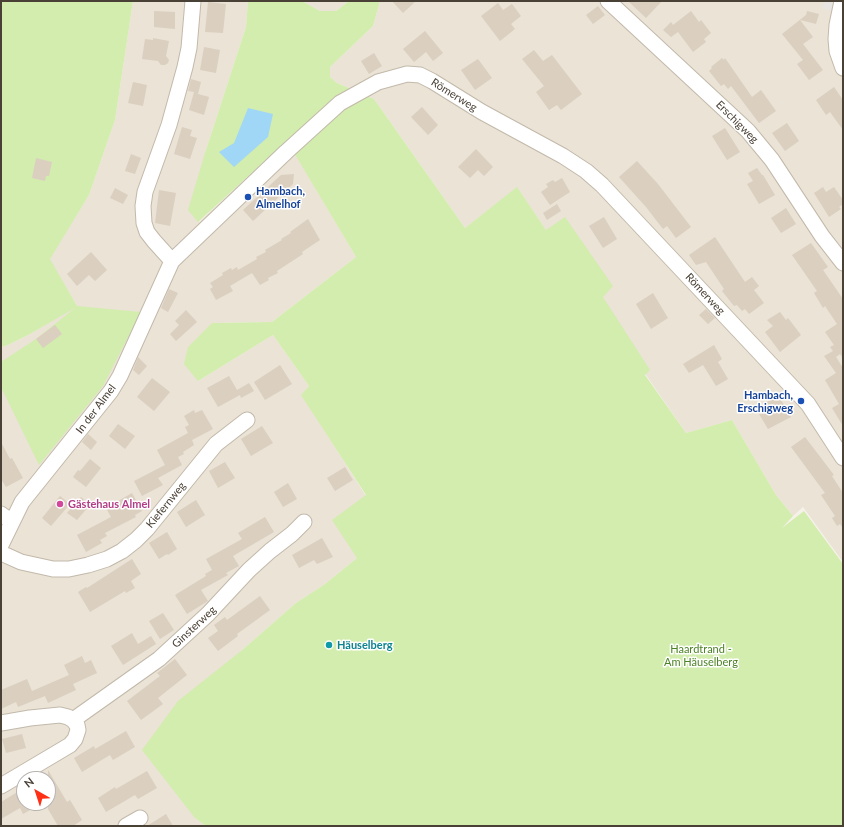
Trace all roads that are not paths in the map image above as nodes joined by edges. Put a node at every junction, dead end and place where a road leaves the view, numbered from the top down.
1 (193, 1) edge
2 (608, 1) edge
3 (842, 1) edge
4 (843, 68) edge
5 (172, 262) junction
6 (843, 263) edge
7 (247, 420) dead end
8 (843, 458) edge
9 (7, 518) edge
10 (304, 522) dead end
11 (1, 545) edge
12 (1, 553) edge
13 (73, 720) junction
14 (1, 723) edge
15 (1, 786) edge
16 (140, 818) dead end
17 (126, 826) edge

1 - 5 street
2 - 6 street, Erschigweg
3 - 4 street
5 - 8 street, Römerweg
5 - 9 street, In der Almel
7 - 12 street, Kiefernweg
9 - 11 street, In der Almel
10 - 13 street, Ginsterweg
13 - 14 street
13 - 15 street
16 - 17 street

